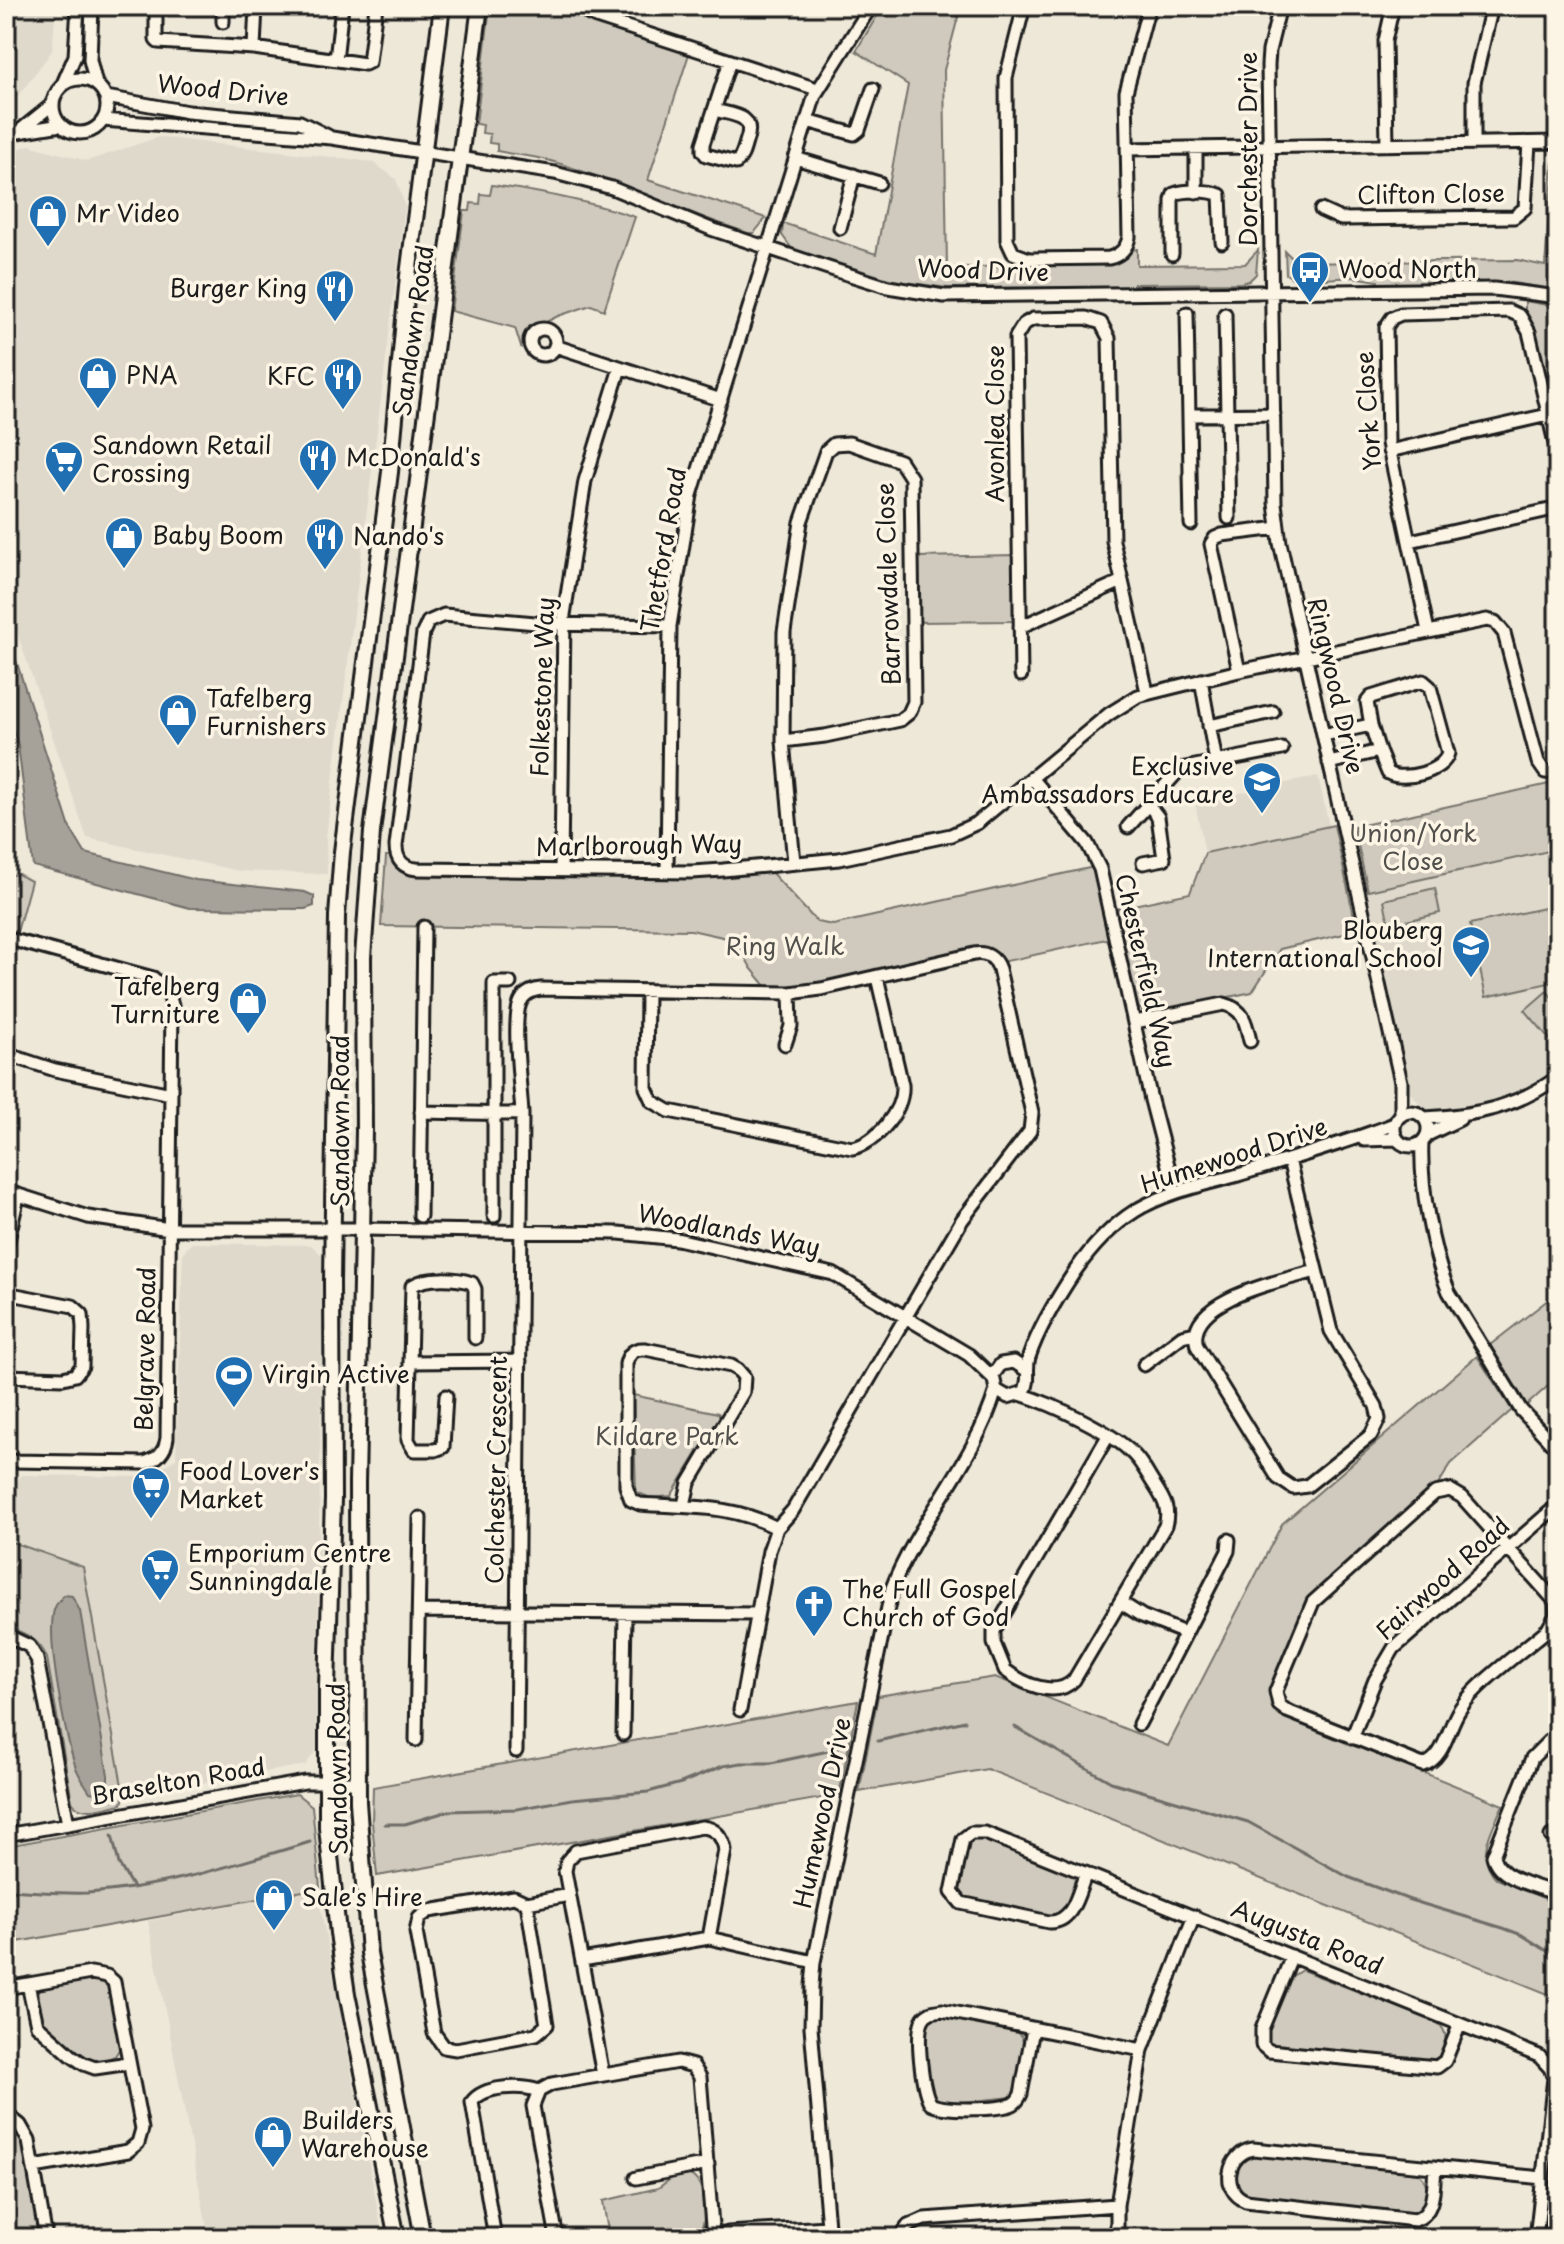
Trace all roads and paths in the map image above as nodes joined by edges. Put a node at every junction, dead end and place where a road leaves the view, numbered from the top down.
1 (78, 6) edge
2 (92, 6) edge
3 (156, 6) edge
4 (223, 6) edge
5 (256, 6) edge
6 (342, 6) edge
7 (376, 6) edge
8 (442, 6) edge
9 (480, 6) edge
10 (584, 6) edge
11 (871, 6) edge
12 (1024, 6) edge
13 (1149, 6) edge
14 (1280, 6) edge
15 (1393, 6) edge
16 (1492, 6) edge
17 (223, 22) dead end
18 (254, 48) junction
19 (336, 60) junction
20 (730, 61) junction
21 (96, 84) junction
22 (61, 87) junction
23 (817, 89) junction
24 (873, 89) dead end
25 (106, 97) junction
26 (53, 104) junction
27 (714, 110) junction
28 (103, 120) junction
29 (807, 121) junction
30 (61, 125) junction
31 (22, 129) junction
32 (6, 134) edge
33 (332, 138) junction
34 (1558, 142) edge
35 (1474, 143) junction
36 (1529, 143) junction
37 (1387, 145) junction
38 (1269, 147) junction
39 (1196, 148) junction
40 (1127, 149) junction
41 (424, 152) junction
42 (460, 158) junction
43 (795, 158) junction
44 (854, 175) junction
45 (879, 183) dead end
46 (1196, 192) junction
47 (1321, 210) dead end
48 (840, 228) dead end
49 (1222, 242) dead end
50 (767, 247) junction
51 (1172, 254) dead end
52 (1272, 293) junction
53 (1558, 297) edge
54 (1187, 313) dead end
55 (1225, 314) dead end
56 (555, 346) dead end
57 (620, 368) junction
58 (721, 400) junction
59 (1274, 414) junction
60 (1189, 415) junction
61 (1227, 415) junction
62 (1548, 415) junction
63 (1389, 451) junction
64 (1558, 456) edge
65 (1558, 508) edge
66 (1229, 518) dead end
67 (1191, 524) dead end
68 (1278, 528) junction
69 (1410, 541) junction
70 (1122, 581) junction
71 (564, 624) junction
72 (670, 626) junction
73 (1020, 627) junction
74 (1428, 631) junction
75 (1306, 658) junction
76 (1239, 671) junction
77 (1021, 675) dead end
78 (1201, 680) junction
79 (1147, 692) junction
80 (1273, 712) dead end
81 (1371, 725) junction
82 (1209, 726) junction
83 (1323, 735) junction
84 (783, 741) junction
85 (1282, 749) dead end
86 (1379, 751) junction
87 (1216, 762) junction
88 (1329, 763) junction
89 (1558, 773) edge
90 (1032, 778) junction
91 (1148, 804) junction
92 (1128, 827) dead end
93 (794, 863) junction
94 (1143, 863) dead end
95 (561, 870) junction
96 (667, 870) junction
97 (424, 927) dead end
98 (6, 938) edge
99 (877, 977) junction
100 (510, 983) dead end
101 (647, 991) junction
102 (790, 993) junction
103 (1135, 1022) junction
104 (1250, 1041) dead end
105 (785, 1044) dead end
106 (6, 1054) edge
107 (1558, 1077) edge
108 (1401, 1082) junction
109 (171, 1094) junction
110 (421, 1112) junction
111 (494, 1113) junction
112 (522, 1114) junction
113 (1420, 1115) junction
114 (1464, 1117) junction
115 (1397, 1119) junction
116 (1424, 1139) junction
117 (1355, 1140) junction
118 (1401, 1143) junction
119 (1289, 1160) junction
120 (1423, 1182) junction
121 (6, 1191) edge
122 (1175, 1192) junction
123 (18, 1196) junction
124 (420, 1216) dead end
125 (494, 1216) dead end
126 (170, 1229) junction
127 (333, 1229) junction
128 (363, 1229) junction
129 (521, 1233) junction
130 (6, 1249) edge
131 (1316, 1271) junction
132 (6, 1293) edge
133 (906, 1317) junction
134 (1041, 1328) junction
135 (1195, 1333) junction
136 (475, 1338) dead end
137 (969, 1355) junction
138 (520, 1361) junction
139 (410, 1362) junction
140 (1014, 1362) junction
141 (1001, 1364) junction
142 (1144, 1365) dead end
143 (1027, 1375) junction
144 (6, 1376) edge
145 (995, 1384) junction
146 (446, 1396) dead end
147 (1014, 1396) junction
148 (1063, 1410) junction
149 (985, 1422) junction
150 (1108, 1436) junction
151 (1558, 1450) edge
152 (6, 1459) edge
153 (684, 1505) junction
154 (1558, 1505) edge
155 (420, 1518) dead end
156 (777, 1528) junction
157 (1229, 1540) dead end
158 (1508, 1550) junction
159 (1120, 1602) junction
160 (419, 1611) junction
161 (517, 1612) junction
162 (625, 1614) junction
163 (756, 1614) junction
164 (1185, 1633) junction
165 (6, 1635) edge
166 (740, 1710) dead end
167 (1139, 1724) dead end
168 (1558, 1732) edge
169 (623, 1734) dead end
170 (1352, 1738) junction
171 (416, 1740) dead end
172 (516, 1751) dead end
173 (326, 1781) junction
174 (358, 1782) junction
175 (68, 1824) junction
176 (6, 1835) edge
177 (1086, 1873) junction
178 (1558, 1894) edge
179 (569, 1895) junction
180 (527, 1903) junction
181 (1194, 1916) junction
182 (709, 1938) junction
183 (1292, 1956) junction
184 (582, 1960) junction
185 (814, 1962) junction
186 (28, 1984) junction
187 (6, 1988) edge
188 (1460, 2024) junction
189 (1033, 2029) junction
190 (1142, 2050) junction
191 (129, 2063) junction
192 (603, 2075) junction
193 (539, 2091) junction
194 (6, 2114) edge
195 (708, 2164) junction
196 (34, 2167) junction
197 (1435, 2167) junction
198 (636, 2178) dead end
199 (1543, 2178) junction
200 (1117, 2205) junction
201 (828, 2232) edge
202 (46, 2238) edge
203 (397, 2238) edge
204 (423, 2238) edge
205 (495, 2238) edge
206 (557, 2238) edge
207 (714, 2238) edge
208 (900, 2238) edge
209 (1117, 2238) edge
210 (1536, 2238) edge

1 - 22 street
2 - 21 street
3 - 18 street
4 - 17 street
5 - 18 street
6 - 19 street
7 - 19 street
8 - 41 main road, Sandown Road
9 - 42 main road, Sandown Road
10 - 20 street
11 - 23 street, Thetford Road
12 - 40 street
13 - 40 street
14 - 38 street, Dorchester Drive
15 - 37 street
16 - 35 street
18 - 19 street
20 - 23 street
20 - 27 street
21 - 22 street
21 - 25 street
22 - 26 street
23 - 29 street, Thetford Road
24 - 29 street
25 - 28 street
25 - 33 street, Wood Drive
26 - 30 street
26 - 31 street
27 - 27 street
28 - 30 street
28 - 33 street, Wood Drive
29 - 43 street, Thetford Road
30 - 31 street
31 - 32 street
33 - 41 street, Wood Drive
34 - 36 street
35 - 36 street
35 - 37 street
36 - 47 street, Clifton Close
37 - 38 street
38 - 39 street
38 - 52 street, Dorchester Drive
39 - 40 street
39 - 46 street
41 - 42 street, Wood Drive
41 - 127 main road, Sandown Road
42 - 50 street, Wood Drive
42 - 128 main road, Sandown Road
43 - 44 street
43 - 50 street, Thetford Road
44 - 45 street
44 - 48 street
46 - 49 street
46 - 51 street
50 - 52 street, Wood Drive
50 - 58 street, Thetford Road
52 - 53 street, Wood Drive
52 - 59 street, Ringwood Drive
54 - 60 street
55 - 61 street
56 - 57 street
57 - 58 street
57 - 71 street, Folkestone Way
58 - 72 street, Thetford Road
59 - 61 street
59 - 68 street, Ringwood Drive
60 - 61 street
60 - 67 street
61 - 66 street
62 - 63 street
62 - 63 street, York Close
62 - 64 street, York Close
63 - 69 street, York Close
65 - 69 street
68 - 75 street, Ringwood Drive
68 - 76 street
69 - 74 street, York Close
70 - 73 street
70 - 73 street, Avonlea Close
70 - 79 street, Avonlea Close
71 - 72 street
71 - 95 street, Folkestone Way
71 - 95 street, Marlborough Way
72 - 96 street, Thetford Road
73 - 77 street, Avonlea Close
74 - 75 street
74 - 89 street
75 - 76 street, Marlborough Way
75 - 83 street, Ringwood Drive
76 - 78 street, Marlborough Way
78 - 79 street, Marlborough Way
78 - 82 street
79 - 90 street, Marlborough Way
80 - 82 street
81 - 83 street
81 - 86 street
81 - 86 street
82 - 87 street
83 - 88 street, Ringwood Drive
84 - 84 street, Barrowdale Close
84 - 93 street, Barrowdale Close
85 - 87 street
86 - 88 street
87 - 91 street
88 - 108 street, Ringwood Drive
90 - 93 street, Marlborough Way
90 - 103 street, Chesterfield Way
91 - 92 street
91 - 94 street
93 - 96 street, Marlborough Way
95 - 96 street, Marlborough Way
97 - 110 street
98 - 109 street
99 - 101 street
99 - 102 street
99 - 133 street
100 - 111 street
101 - 102 street
101 - 112 street, Colchester Crescent
102 - 105 street
103 - 104 street
103 - 122 street, Chesterfield Way
106 - 109 street
107 - 114 street
108 - 113 street, Ringwood Drive
108 - 115 street, Ringwood Drive
109 - 126 street
110 - 111 street
110 - 124 street
111 - 112 street
111 - 125 street
112 - 129 street, Colchester Crescent
113 - 114 street
113 - 115 street, Humewood Drive
113 - 116 street, Ringwood Drive
114 - 116 street
115 - 117 street, Humewood Drive
115 - 118 street, Ringwood Drive
116 - 118 street, Humewood Drive
116 - 120 street
117 - 118 street, Humewood Drive
117 - 119 street, Humewood Drive
118 - 120 street
119 - 122 street, Humewood Drive
119 - 131 street
120 - 151 street
121 - 123 street, Woodlands Way
122 - 134 street, Humewood Drive
123 - 126 street, Woodlands Way
123 - 130 street
126 - 127 street, Woodlands Way
126 - 152 street, Belgrave Road
127 - 128 street, Woodlands Way
127 - 173 main road, Sandown Road
128 - 129 street, Woodlands Way
128 - 174 main road, Sandown Road
129 - 133 street, Woodlands Way
129 - 138 street, Colchester Crescent
131 - 135 street
131 - 135 street
132 - 144 street
133 - 137 street, Woodlands Way
133 - 156 street
134 - 140 street, Humewood Drive
134 - 143 street, Humewood Drive
135 - 142 street
136 - 139 street
137 - 141 street, Woodlands Way
137 - 145 street, Woodlands Way
138 - 139 street
138 - 161 street, Colchester Crescent
139 - 146 street
140 - 141 street
140 - 143 street
141 - 145 street, Humewood Drive
143 - 147 street, Humewood Drive
143 - 148 street
145 - 147 street, Woodlands Way
145 - 149 street, Humewood Drive
147 - 148 street, Woodlands Way
147 - 149 street, Humewood Drive
148 - 150 street
149 - 185 street, Humewood Drive
150 - 159 street
150 - 159 street
153 - 153 street
153 - 156 street
154 - 158 street, Fairwood Road
155 - 160 street
156 - 163 street
157 - 164 street
158 - 170 street, Fairwood Road
158 - 170 street
158 - 170 street
159 - 164 street
160 - 161 street
160 - 171 street
161 - 162 street, Colchester Crescent
161 - 172 street
162 - 163 street, Colchester Crescent
162 - 169 street
163 - 166 street
164 - 167 street
165 - 175 street
168 - 178 street
173 - 174 street, Braselton Road
173 - 175 street, Braselton Road
173 - 203 main road, Sandown Road
174 - 204 main road, Sandown Road
175 - 176 street, Braselton Road
177 - 177 street
177 - 181 street
179 - 180 street
179 - 182 street
179 - 184 street
180 - 180 street
181 - 183 street, Augusta Road
181 - 190 street, Augusta Road
182 - 184 street
182 - 185 street
183 - 188 street, Augusta Road
183 - 188 street
184 - 192 street
185 - 201 street, Humewood Drive
186 - 187 street
186 - 191 street
186 - 191 street
188 - 199 street, Augusta Road
189 - 189 street
189 - 190 street
190 - 200 street, Augusta Road
191 - 196 street
192 - 193 street
192 - 195 street
193 - 205 street
193 - 206 street
194 - 196 street
195 - 198 street
195 - 207 street
196 - 202 street
197 - 197 street
197 - 199 street
199 - 210 street, Augusta Road
200 - 208 street
200 - 209 street, Augusta Road
201 - 207 street

